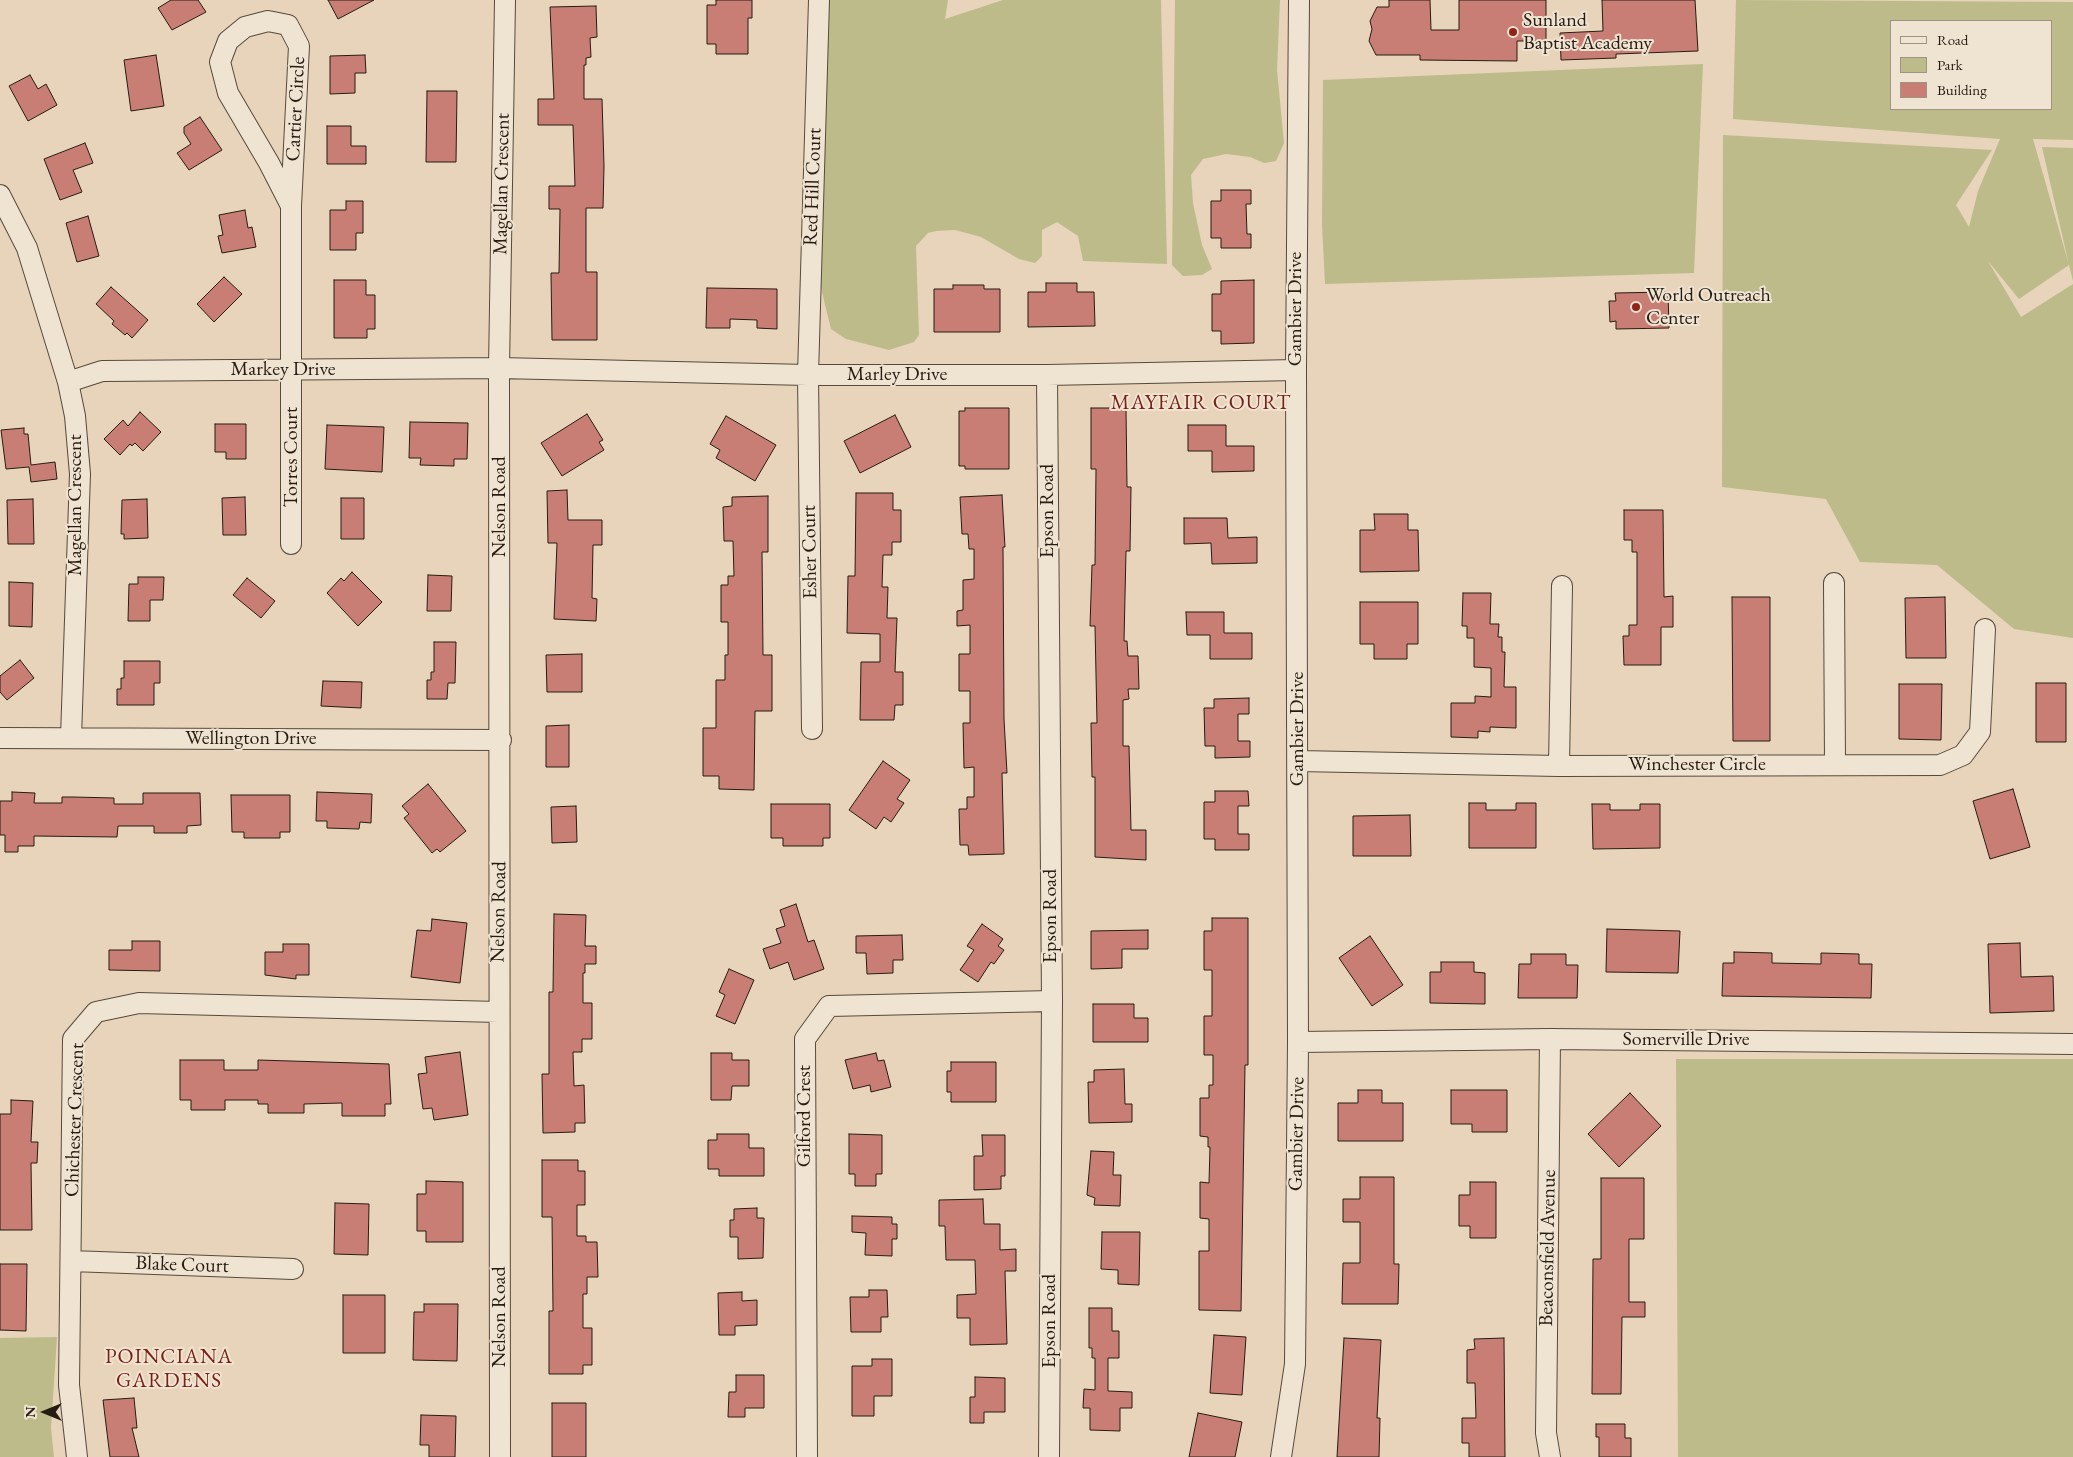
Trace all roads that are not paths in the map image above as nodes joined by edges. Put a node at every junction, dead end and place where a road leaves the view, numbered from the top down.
1 (505, 0) edge
2 (819, 0) edge
3 (1299, 0) edge
4 (0, 195) edge
5 (291, 206) junction
6 (499, 368) junction
7 (292, 370) junction
8 (1296, 370) junction
9 (808, 375) junction
10 (1047, 375) junction
11 (68, 382) junction
12 (291, 544) dead end
13 (1834, 583) dead end
14 (1562, 586) dead end
15 (1985, 629) dead end
16 (812, 729) dead end
17 (71, 737) junction
18 (0, 738) edge
19 (501, 740) junction
20 (1298, 761) junction
21 (1835, 765) junction
22 (1559, 766) junction
23 (1052, 1001) junction
24 (498, 1012) junction
25 (1550, 1039) junction
26 (1298, 1042) junction
27 (2073, 1044) edge
28 (71, 1260) junction
29 (293, 1269) dead end
30 (77, 1457) edge
31 (500, 1457) edge
32 (807, 1457) edge
33 (1049, 1457) edge
34 (1281, 1457) edge
35 (1550, 1457) edge

1 - 6 street, Magellan Crescent
2 - 9 street, Red Hill Court
3 - 8 street, Gambier Drive
4 - 11 street, Magellan Crescent
5 - 5 street, Cartier Circle
5 - 7 street, Cartier Circle
6 - 7 street, Markey Drive
6 - 9 street, Marley Drive
6 - 19 street, Nelson Road
7 - 11 street, Markey Drive
7 - 12 street, Torres Court
8 - 10 street, Marley Drive
8 - 20 street, Gambier Drive
9 - 10 street, Marley Drive
9 - 16 street, Esher Court
10 - 23 street, Epson Road
11 - 17 street, Magellan Crescent
13 - 21 street
14 - 22 street
15 - 21 street, Winchester Circle
17 - 18 street, Wellington Drive
17 - 19 street, Wellington Drive
19 - 24 street, Nelson Road
20 - 22 street, Winchester Circle
20 - 26 street, Gambier Drive
21 - 22 street, Winchester Circle
23 - 32 street, Gilford Crest
23 - 33 street, Epson Road
24 - 28 street, Chichester Crescent
24 - 31 street, Nelson Road
25 - 26 street, Somerville Drive
25 - 27 street, Somerville Drive
25 - 35 street, Beaconsfield Avenue
26 - 34 street, Gambier Drive
28 - 29 street, Blake Court
28 - 30 street, Chichester Crescent

